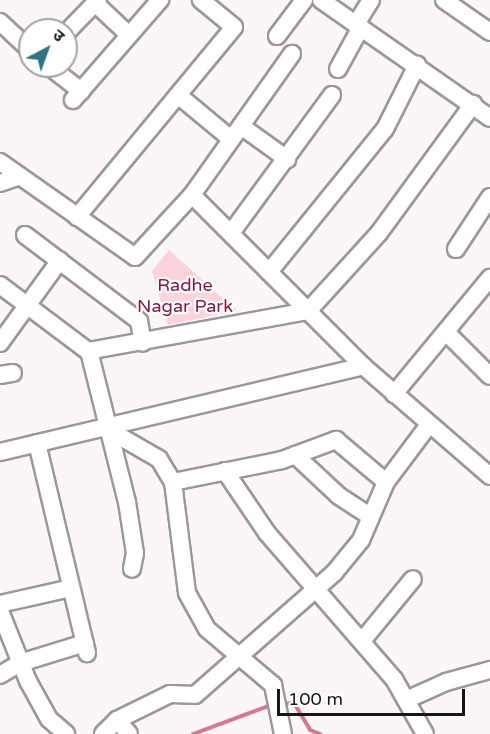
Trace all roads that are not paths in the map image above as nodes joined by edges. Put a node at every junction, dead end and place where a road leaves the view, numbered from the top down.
1 (160, 0) edge
2 (201, 0) edge
3 (304, 0) edge
4 (321, 0) edge
5 (372, 0) edge
6 (444, 0) edge
7 (97, 2) edge
8 (78, 21) edge
9 (0, 22) edge
10 (359, 25) junction
11 (490, 32) edge
12 (129, 35) junction
13 (277, 36) dead end
14 (18, 39) edge
15 (292, 54) dead end
16 (417, 64) junction
17 (338, 69) dead end
18 (61, 78) edge
19 (178, 94) junction
20 (332, 95) dead end
21 (473, 104) junction
22 (490, 117) edge
23 (236, 133) junction
24 (287, 159) junction
25 (0, 162) edge
26 (20, 176) junction
27 (0, 183) edge
28 (192, 195) junction
29 (490, 197) edge
30 (77, 217) junction
31 (231, 233) junction
32 (25, 235) dead end
33 (456, 249) dead end
34 (60, 260) junction
35 (269, 272) junction
36 (490, 278) edge
37 (0, 285) edge
38 (24, 306) junction
39 (308, 311) junction
40 (448, 334) junction
41 (0, 343) edge
42 (143, 343) junction
43 (89, 351) junction
44 (363, 366) junction
45 (490, 376) edge
46 (394, 394) junction
47 (428, 426) junction
48 (107, 429) junction
49 (37, 443) junction
50 (0, 452) edge
51 (295, 455) junction
52 (225, 471) junction
53 (490, 476) edge
54 (173, 482) junction
55 (386, 482) junction
56 (371, 517) junction
57 (132, 569) dead end
58 (413, 579) dead end
59 (71, 588) junction
60 (315, 590) junction
61 (0, 604) edge
62 (0, 611) edge
63 (362, 641) junction
64 (240, 658) junction
65 (20, 663) junction
66 (490, 670) edge
67 (0, 675) edge
68 (406, 700) junction
69 (117, 720) junction
70 (66, 734) edge
71 (103, 734) edge
72 (129, 734) edge
73 (283, 734) edge
74 (425, 734) edge

1 - 12 street
2 - 19 street
3 - 13 street
4 - 10 street
5 - 10 street
6 - 11 street
7 - 8 street
7 - 12 street
9 - 14 street
10 - 16 street
10 - 17 street
12 - 18 street
15 - 23 street
16 - 21 street
16 - 35 street
19 - 23 street
19 - 30 street
20 - 24 street
21 - 22 street
21 - 39 street
23 - 24 street
23 - 28 street
24 - 31 street
25 - 26 street
26 - 27 street
26 - 30 street
28 - 30 street
28 - 31 street
29 - 33 street
31 - 35 street
32 - 34 street
34 - 38 street
34 - 42 street
35 - 39 street
36 - 40 street
37 - 38 street
38 - 41 street
38 - 43 street
39 - 42 street
39 - 44 street
40 - 45 street
40 - 46 street
42 - 43 street
43 - 48 street
44 - 46 street
44 - 48 street
46 - 47 street
47 - 53 street
47 - 55 street
48 - 49 street
48 - 54 street
48 - 57 street
49 - 50 street
49 - 59 street
51 - 52 street
51 - 55 street
51 - 56 street
52 - 54 street
52 - 60 street
54 - 64 street
55 - 56 street
56 - 60 street
58 - 63 street
59 - 61 street
59 - 65 street
60 - 63 street
60 - 64 street
62 - 65 street
63 - 68 street
64 - 69 street
64 - 73 street
65 - 67 street
65 - 70 street
66 - 68 street
68 - 74 street
69 - 71 street
69 - 72 street

